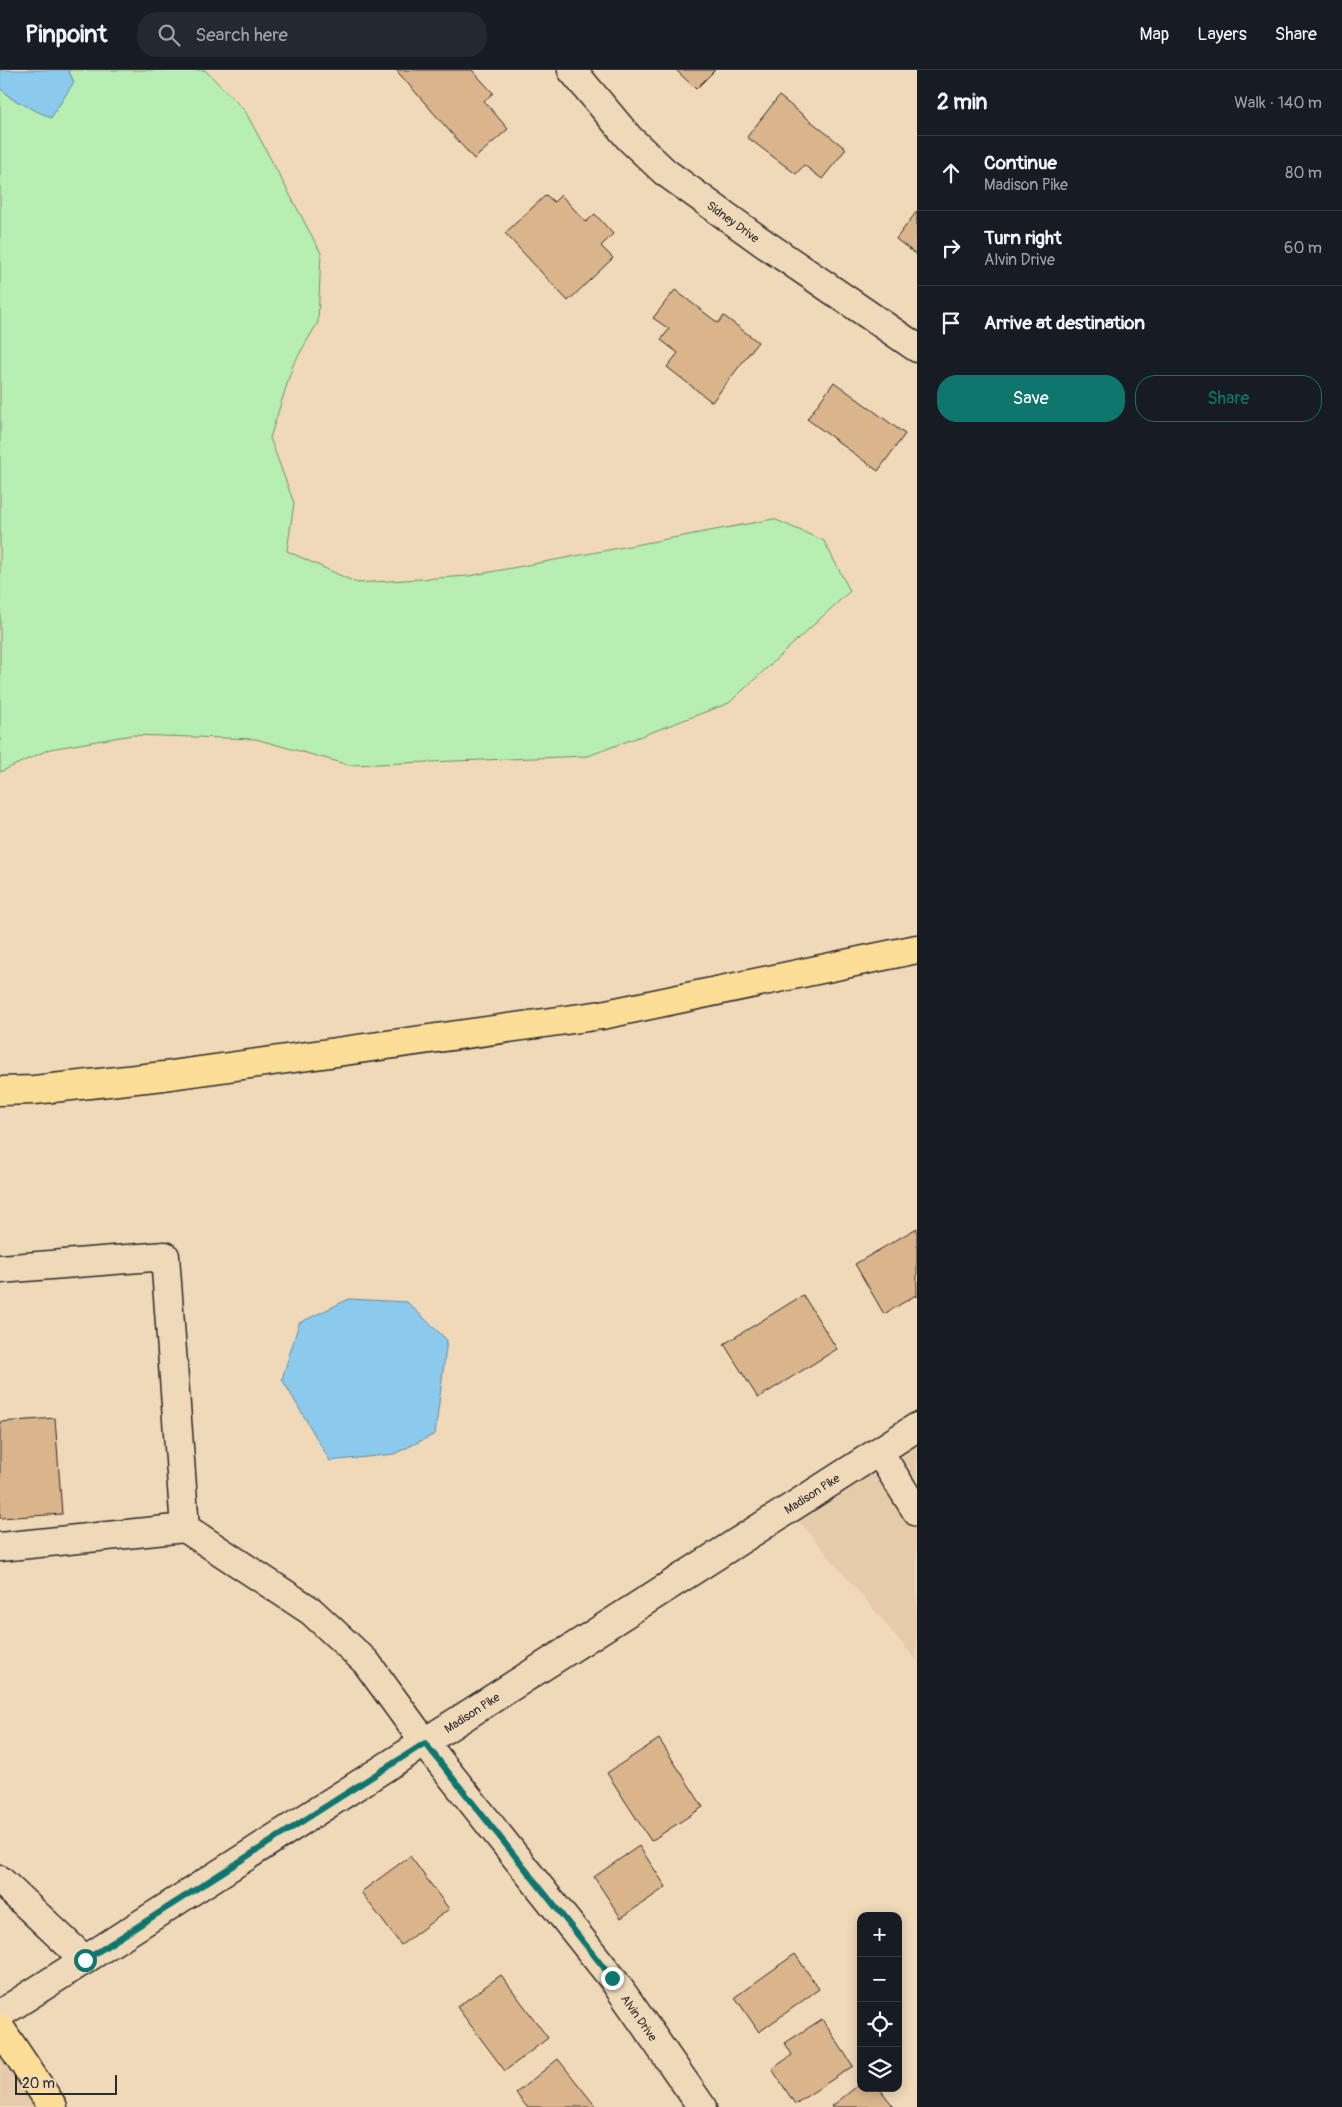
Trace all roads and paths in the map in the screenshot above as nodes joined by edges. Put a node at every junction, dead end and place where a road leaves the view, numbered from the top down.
1 (572, 70) edge
2 (917, 348) edge
3 (917, 949) edge
4 (0, 1091) edge
5 (0, 1269) edge
6 (917, 1427) edge
7 (878, 1452) junction
8 (917, 1512) edge
9 (184, 1528) junction
10 (0, 1546) edge
11 (425, 1743) junction
12 (0, 1880) edge
13 (85, 1960) junction
14 (0, 2014) edge
15 (0, 2028) edge
16 (53, 2107) edge
17 (702, 2107) edge

1 - 2 street, Sidney Drive
3 - 4 main road
5 - 9 street
6 - 7 street, Madison Pike
7 - 8 street
7 - 11 street, Madison Pike
9 - 10 street
9 - 11 street, Alvin Drive
11 - 13 street, Madison Pike
11 - 17 street, Alvin Drive
12 - 13 street
13 - 14 street, Madison Pike
15 - 16 main road

